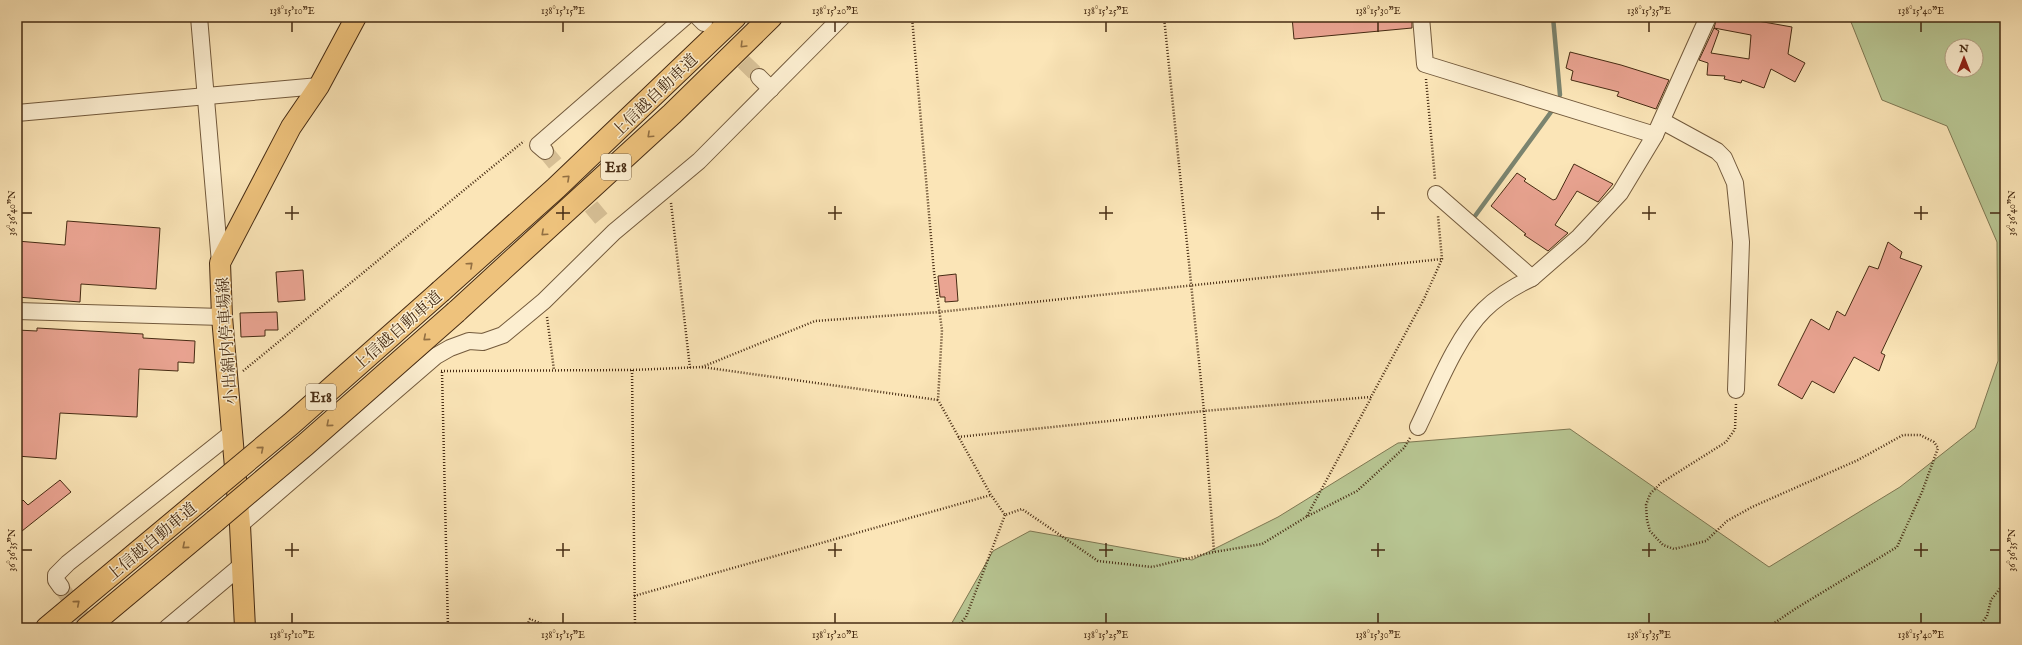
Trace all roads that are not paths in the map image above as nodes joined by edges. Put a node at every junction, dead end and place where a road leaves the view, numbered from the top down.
1 (199, 17) edge
2 (359, 17) edge
3 (685, 17) edge
4 (735, 17) edge
5 (771, 17) edge
6 (842, 17) edge
7 (1421, 17) edge
8 (1708, 17) edge
9 (759, 77) tunnel mouth
10 (319, 86) junction
11 (771, 89) junction
12 (207, 96) junction
13 (17, 113) edge
14 (1658, 128) junction
15 (545, 151) tunnel mouth
16 (1436, 194) road end
17 (220, 263) junction
18 (1532, 278) junction
19 (17, 312) edge
20 (222, 317) junction
21 (1736, 390) road end
22 (1418, 426) road end
23 (232, 432) junction
24 (240, 525) junction
25 (242, 565) junction
26 (61, 587) tunnel mouth
27 (47, 628) edge
28 (87, 628) edge
29 (167, 628) edge
30 (245, 628) edge

1 - 12 street
2 - 10 main road, 小出綿内停車場線
3 - 15 street
27 -> 4 highway, 上信越自動車道 / E18, bridge
5 -> 28 highway, 上信越自動車道 / E18, bridge
6 - 11 street
7 - 14 street
8 - 14 street
9 - 11 street
10 - 12 street
10 - 17 main road, 小出綿内停車場線
11 - 24 street
12 - 13 street
12 - 17 street
14 - 18 street
14 - 21 street
16 - 18 street
17 - 20 main road, 小出綿内停車場線
18 - 22 street
19 - 20 street
20 - 23 main road, 小出綿内停車場線
23 - 24 main road, 小出綿内停車場線
23 - 26 street
24 - 25 main road, 小出綿内停車場線
25 - 29 street
25 - 30 main road, 小出綿内停車場線

